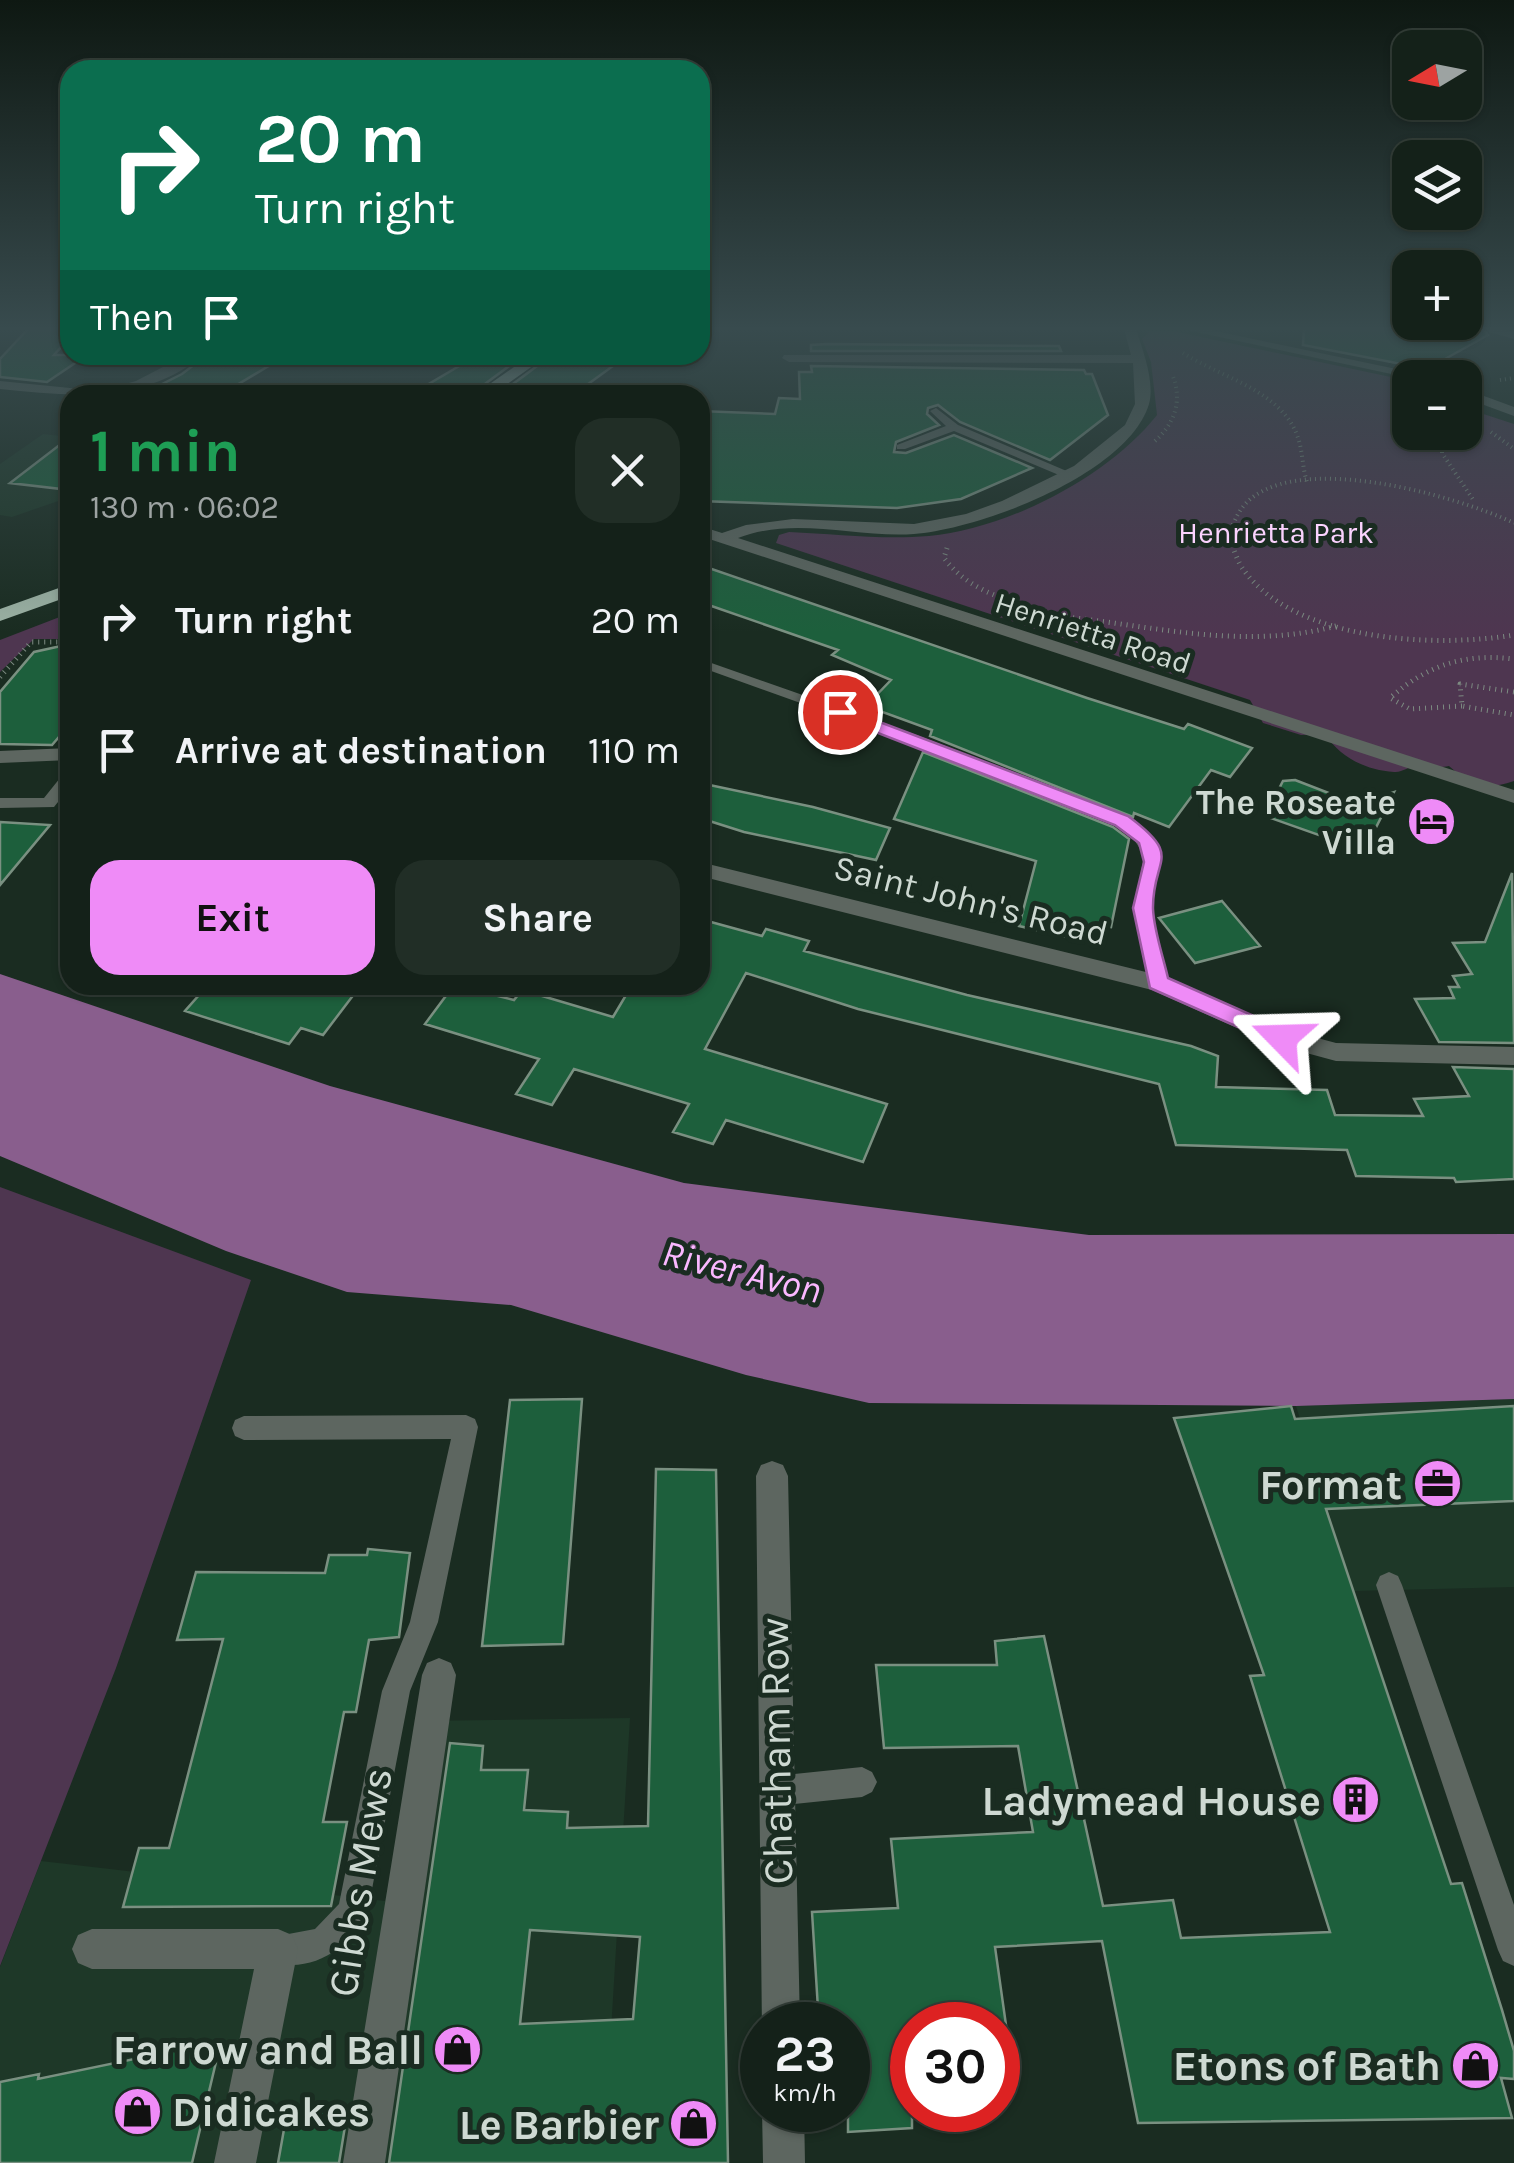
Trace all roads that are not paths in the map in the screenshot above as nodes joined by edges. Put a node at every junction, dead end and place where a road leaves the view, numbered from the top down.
1 (946, 430) edge
2 (961, 430) edge
3 (1124, 430) edge
4 (901, 447) dead end
5 (1070, 475) junction
6 (710, 534) edge
7 (724, 538) junction
8 (60, 594) edge
9 (0, 616) edge
10 (710, 666) edge
11 (60, 755) edge
12 (0, 758) edge
13 (60, 789) edge
14 (1514, 797) edge
15 (0, 802) edge
16 (710, 871) edge
17 (1158, 983) junction
18 (1514, 1056) edge
19 (244, 1428) dead end
20 (772, 1476) dead end
21 (1389, 1585) dead end
22 (440, 1675) dead end
23 (862, 1782) dead end
24 (774, 1791) junction
25 (92, 1949) dead end
26 (278, 1949) junction
27 (1514, 1950) edge
28 (779, 2002) edge
29 (783, 2132) edge
30 (235, 2163) edge
31 (364, 2163) edge
32 (784, 2163) edge

1 - 4 lane
2 - 5 lane
3 - 5 street
5 - 7 street
6 - 7 street, Henrietta Road
7 - 14 street, Henrietta Road
8 - 9 highway
10 - 17 lane
11 - 12 street
13 - 15 lane
16 - 17 street, Saint John's Road
17 - 18 street, Saint John's Road
19 - 26 lane
20 - 24 street, Chatham Row
21 - 27 lane
22 - 31 street, Gibbs Mews
23 - 24 lane
24 - 28 street, Chatham Row
25 - 26 street
26 - 30 street
29 - 32 street

